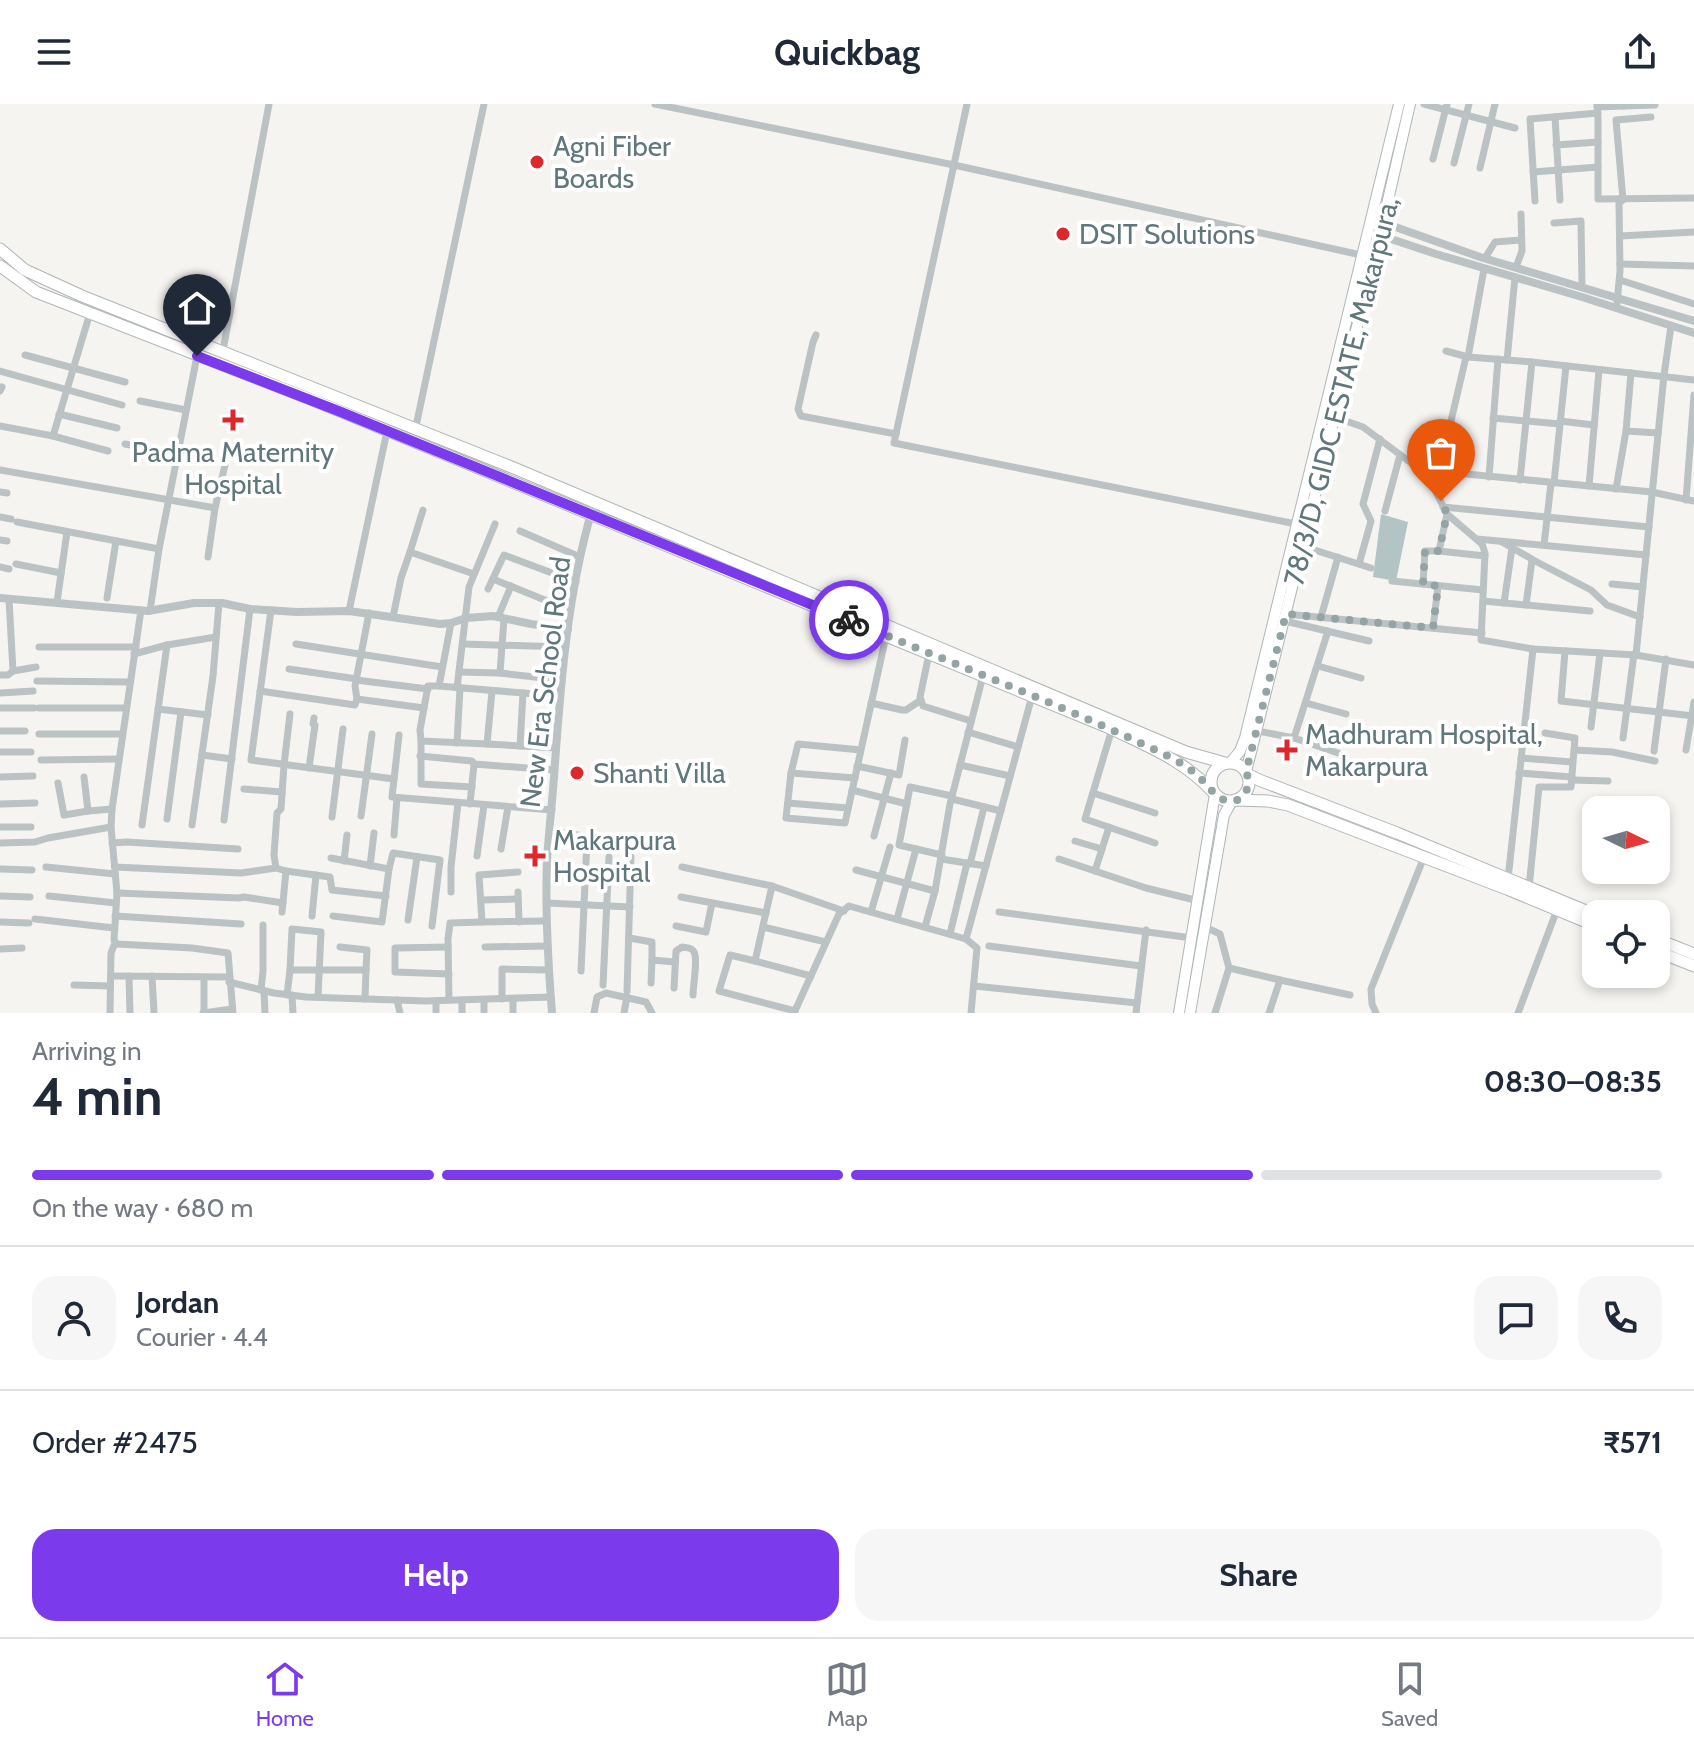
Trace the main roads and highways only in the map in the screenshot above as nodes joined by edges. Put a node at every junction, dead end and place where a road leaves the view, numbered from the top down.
1 (1399, 104) edge
2 (1410, 104) edge
3 (1373, 233) junction
4 (0, 249) edge
5 (0, 266) edge
6 (13, 269) junction
7 (306, 391) junction
8 (1183, 757) junction
9 (1228, 762) junction
10 (1247, 773) junction
11 (1214, 793) junction
12 (1234, 800) junction
13 (1559, 905) junction
14 (1582, 911) edge
15 (1582, 918) edge
16 (1670, 945) edge
17 (1694, 954) edge
18 (1670, 957) edge
19 (1694, 966) edge
20 (1179, 1013) edge
21 (1190, 1013) edge

1 - 3 main road, 78/3/D, GIDC ESTATE, Makarpura,
2 - 3 main road, 78/3/D, GIDC ESTATE, Makarpura,
3 - 9 main road, 78/3/D, GIDC ESTATE, Makarpura,
3 - 10 main road, 78/3/D, GIDC ESTATE, Makarpura,
4 - 6 highway
5 - 6 highway
6 - 7 highway
6 - 7 highway
7 - 8 highway
7 - 8 highway
8 - 9 highway
8 - 11 highway
9 - 10 highway
9 - 11 highway
10 - 12 highway
10 - 13 highway
11 - 12 highway
11 - 20 main road
12 - 13 highway
12 - 21 main road
13 - 14 highway
13 - 15 highway
16 - 17 highway
18 - 19 highway

